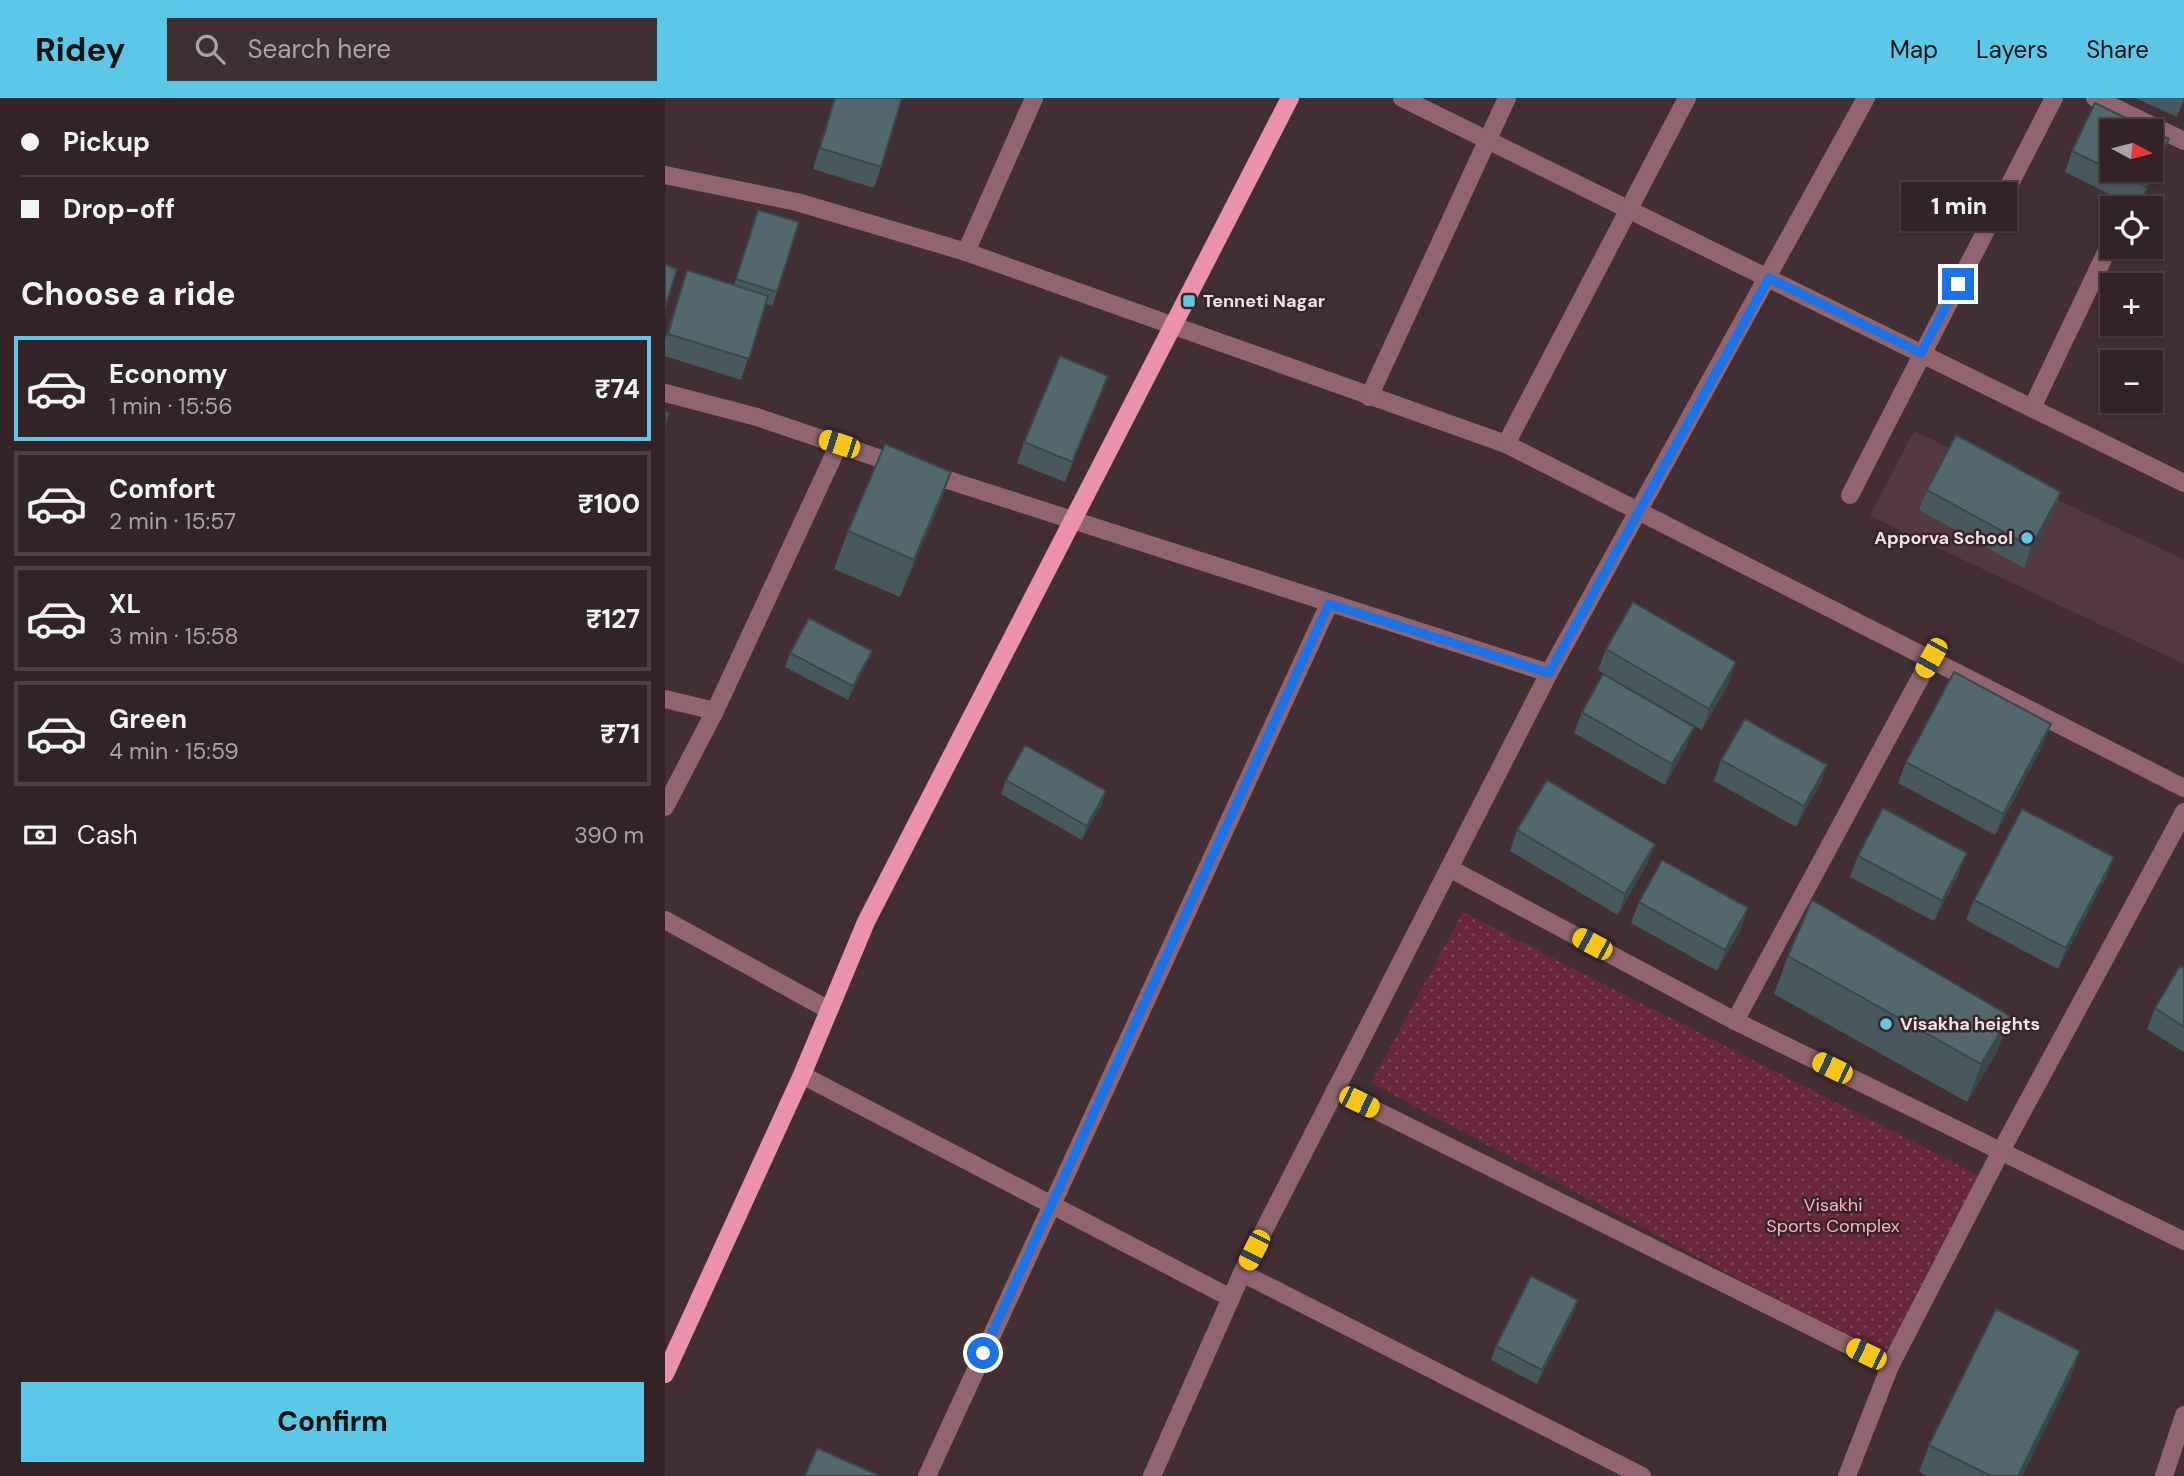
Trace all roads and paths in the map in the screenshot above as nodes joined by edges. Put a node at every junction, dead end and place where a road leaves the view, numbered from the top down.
1 (1034, 98) edge
2 (1290, 98) edge
3 (1402, 98) edge
4 (1507, 98) edge
5 (1687, 98) edge
6 (1866, 98) edge
7 (2055, 98) edge
8 (2095, 98) edge
9 (1487, 140) junction
10 (2184, 141) edge
11 (665, 175) edge
12 (1628, 209) junction
13 (966, 252) junction
14 (2103, 259) edge
15 (1769, 278) junction
16 (1173, 324) junction
17 (1921, 353) junction
18 (665, 393) edge
19 (1369, 397) junction
20 (2032, 408) junction
21 (839, 444) junction
22 (1506, 444) junction
23 (2184, 483) edge
24 (1850, 495) dead end
25 (1638, 510) junction
26 (1072, 523) junction
27 (1329, 604) junction
28 (1931, 658) junction
29 (1549, 673) junction
30 (665, 699) edge
31 (715, 712) junction
32 (2184, 788) edge
33 (665, 807) edge
34 (2184, 812) edge
35 (1449, 868) junction
36 (665, 920) edge
37 (829, 1010) junction
38 (1735, 1021) junction
39 (802, 1075) junction
40 (1335, 1090) junction
41 (2001, 1151) junction
42 (1052, 1205) junction
43 (2184, 1241) edge
44 (1242, 1273) junction
45 (1231, 1298) junction
46 (1890, 1366) junction
47 (665, 1374) edge
48 (2184, 1415) edge
49 (927, 1476) edge
50 (1152, 1476) edge
51 (1642, 1476) edge
52 (1847, 1476) edge
53 (2164, 1476) edge

1 - 13 street
2 - 16 main road
3 - 9 street
4 - 9 street
5 - 12 street
6 - 15 street
7 - 17 street
8 - 10 street
9 - 12 street
9 - 19 street
11 - 13 street
12 - 15 street
12 - 22 street
13 - 16 street
14 - 20 street
15 - 17 street
15 - 25 street
16 - 19 street
16 - 26 main road
17 - 20 street
17 - 24 street
18 - 21 street
19 - 22 street
20 - 23 street
21 - 26 street
21 - 31 street
22 - 25 street
25 - 28 street
25 - 29 street
26 - 27 street
26 - 37 main road
27 - 29 street
27 - 42 street
28 - 32 street
28 - 38 street
29 - 35 street
30 - 31 street
31 - 33 street
34 - 41 street
35 - 38 street
35 - 40 street
36 - 37 street
37 - 39 main road
38 - 41 street
39 - 42 street
39 - 47 main road
40 - 44 street
40 - 46 street
41 - 43 street
41 - 46 street
42 - 45 street
42 - 49 street
44 - 45 street
44 - 51 street
45 - 50 street
46 - 52 street
48 - 53 street

